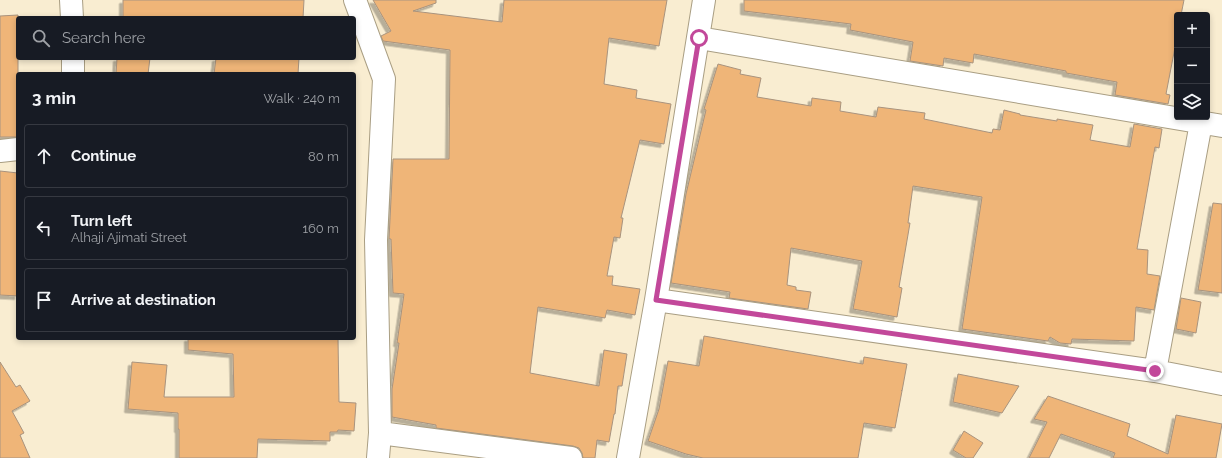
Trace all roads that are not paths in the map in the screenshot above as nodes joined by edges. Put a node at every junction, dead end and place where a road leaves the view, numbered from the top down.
1 (71, 0) edge
2 (355, 0) edge
3 (704, 0) edge
4 (72, 16) edge
5 (699, 38) junction
6 (73, 60) edge
7 (73, 72) edge
8 (1201, 122) junction
9 (1222, 126) edge
10 (16, 149) edge
11 (0, 151) edge
12 (656, 300) junction
13 (1155, 371) junction
14 (1222, 384) edge
15 (380, 433) junction
16 (378, 458) edge
17 (571, 458) edge
18 (628, 458) edge

1 - 4 street
2 - 15 street
3 - 5 street
5 - 8 street
5 - 12 street
6 - 7 street
8 - 9 street
8 - 13 street
10 - 11 street
12 - 13 street
12 - 18 street
13 - 14 street
15 - 16 street
15 - 17 street

